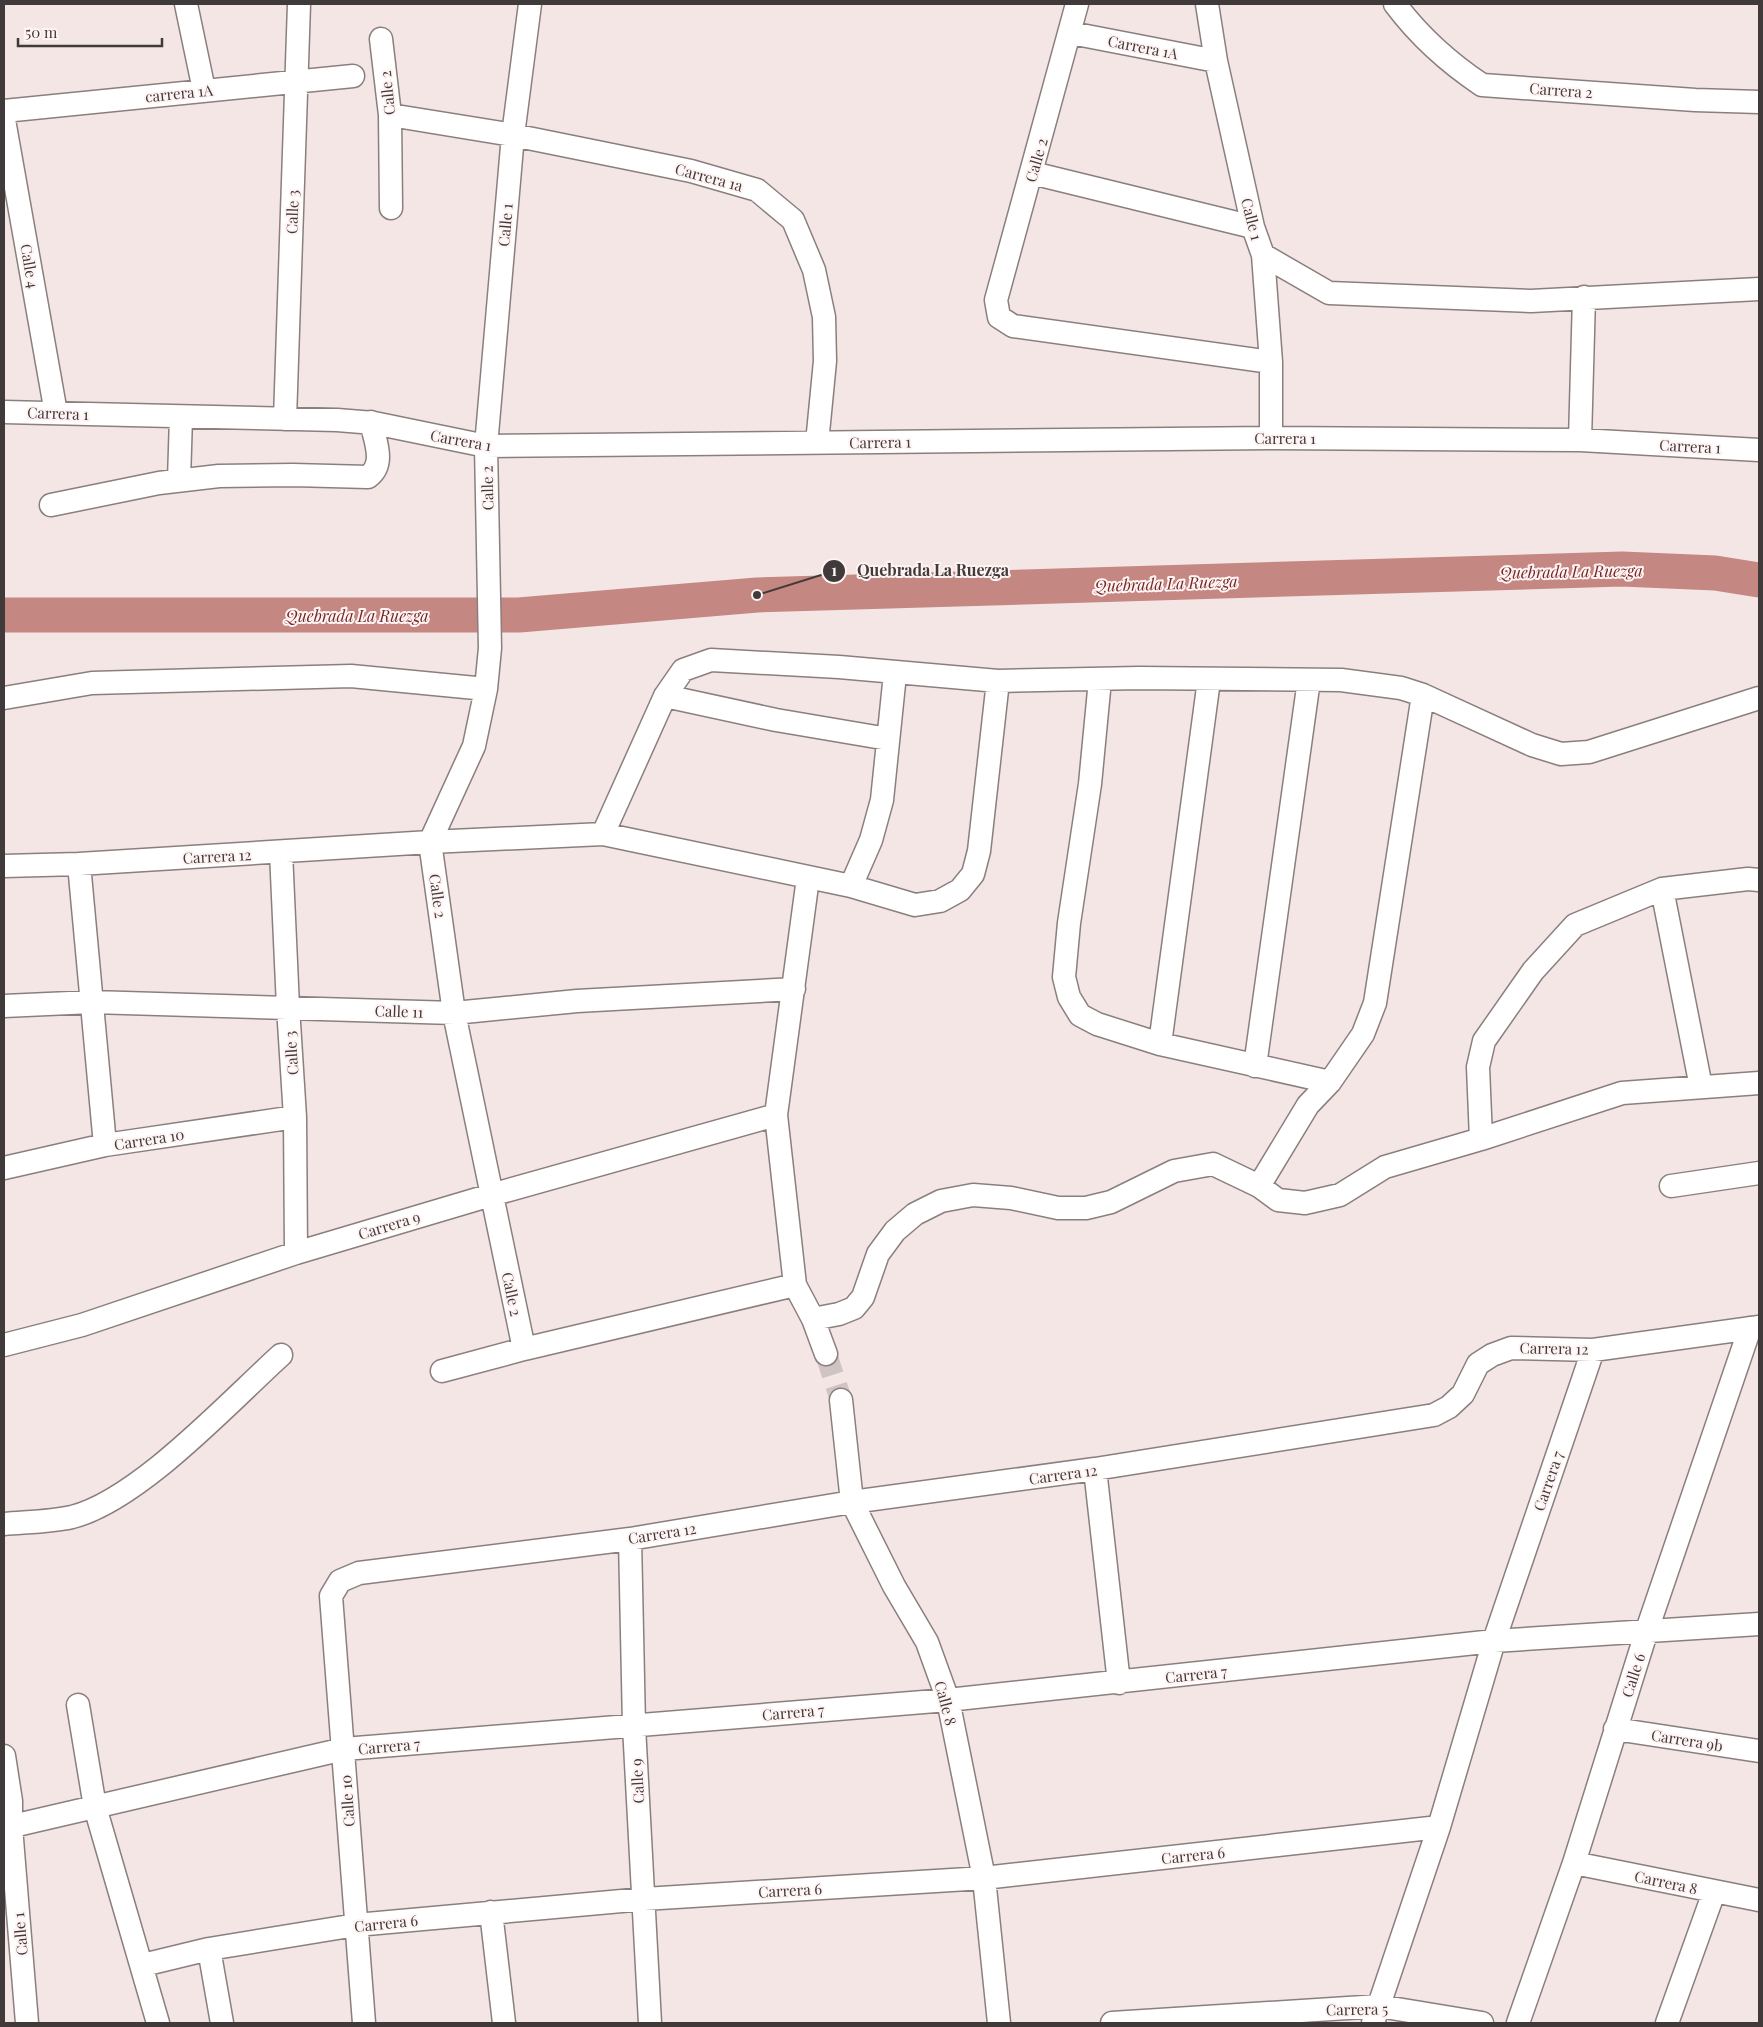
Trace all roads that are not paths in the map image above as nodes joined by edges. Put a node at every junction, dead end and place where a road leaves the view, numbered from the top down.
1 (186, 4) edge
2 (299, 4) edge
3 (530, 4) edge
4 (1077, 4) edge
5 (1207, 4) edge
6 (1395, 4) edge
7 (1071, 33) junction
8 (381, 39) dead end
9 (1216, 61) junction
10 (354, 76) dead end
11 (296, 81) junction
12 (204, 90) junction
13 (1759, 102) edge
14 (4, 111) edge
15 (390, 116) junction
16 (4, 120) edge
17 (513, 135) junction
18 (1032, 173) junction
19 (391, 208) dead end
20 (1253, 227) junction
21 (1263, 255) junction
22 (1759, 289) edge
23 (1584, 298) junction
24 (1271, 362) junction
25 (4, 412) edge
26 (56, 413) junction
27 (181, 417) junction
28 (285, 420) junction
29 (371, 422) junction
30 (1270, 438) junction
31 (1580, 440) junction
32 (816, 443) junction
33 (486, 446) junction
34 (1759, 450) edge
35 (179, 480) junction
36 (51, 505) dead end
37 (895, 674) junction
38 (1100, 680) junction
39 (1209, 680) junction
40 (1309, 680) junction
41 (998, 681) junction
42 (486, 689) junction
43 (1423, 695) junction
44 (665, 696) junction
45 (4, 698) edge
46 (1759, 698) edge
47 (888, 739) junction
48 (603, 834) junction
49 (430, 842) junction
50 (281, 852) junction
51 (79, 864) junction
52 (4, 866) edge
53 (808, 878) junction
54 (1759, 880) edge
55 (851, 886) junction
56 (1662, 889) junction
57 (794, 989) junction
58 (92, 1002) junction
59 (4, 1006) edge
60 (288, 1006) junction
61 (454, 1013) junction
62 (1160, 1044) junction
63 (1255, 1066) junction
64 (1330, 1082) junction
65 (1759, 1083) edge
66 (1701, 1087) junction
67 (776, 1115) junction
68 (295, 1117) junction
69 (1481, 1139) junction
70 (105, 1145) junction
71 (4, 1168) edge
72 (1759, 1173) edge
73 (1259, 1186) junction
74 (1671, 1186) dead end
75 (491, 1195) junction
76 (296, 1253) junction
77 (795, 1284) junction
78 (813, 1319) junction
79 (1754, 1327) edge
80 (4, 1345) edge
81 (524, 1349) junction
82 (1593, 1350) junction
83 (826, 1354) tunnel mouth
84 (281, 1355) dead end
85 (442, 1371) dead end
86 (842, 1400) tunnel mouth
87 (1095, 1469) junction
88 (852, 1502) junction
89 (4, 1524) edge
90 (630, 1538) junction
91 (340, 1581) joint
92 (1759, 1624) edge
93 (1648, 1630) junction
94 (1494, 1641) junction
95 (1119, 1683) junction
96 (948, 1700) junction
97 (78, 1705) dead end
98 (634, 1726) junction
99 (1615, 1729) junction
100 (344, 1749) junction
101 (1759, 1751) edge
102 (4, 1756) edge
103 (96, 1807) junction
104 (1439, 1827) junction
105 (7, 1828) edge
106 (1574, 1863) junction
107 (984, 1878) junction
108 (1714, 1892) junction
109 (644, 1899) junction
110 (1759, 1900) edge
111 (491, 1912) junction
112 (356, 1925) junction
113 (209, 1949) junction
114 (143, 1965) junction
115 (1376, 2014) edge
116 (27, 2023) edge
117 (158, 2023) edge
118 (222, 2023) edge
119 (364, 2023) edge
120 (504, 2023) edge
121 (650, 2023) edge
122 (999, 2023) edge
123 (1112, 2023) edge
124 (1482, 2023) edge
125 (1518, 2023) edge
126 (1667, 2023) edge

1 - 12 street
2 - 11 street, Calle 3
3 - 17 street, Calle 1
4 - 7 street, Calle 2
5 - 9 street, Calle 1
6 - 13 street, Carrera 2
7 - 9 street, Carrera 1A
7 - 18 street, Calle 2
8 - 15 street, Calle 2
9 - 20 street, Calle 1
10 - 11 street, carrera 1A
11 - 12 street, carrera 1A
11 - 28 street, Calle 3
12 - 14 street, carrera 1A
15 - 17 street, Carrera 1a
15 - 19 street, Calle 2
16 - 26 street, Calle 4
17 - 32 street, Carrera 1a
17 - 33 street, Calle 1
18 - 20 street
18 - 24 street, Calle 2
20 - 21 street, Calle 1
21 - 23 street
21 - 24 street, Calle 1
22 - 23 street
23 - 31 street
24 - 30 street, Calle 1
25 - 26 street, Carrera 1
26 - 27 street, Carrera 1
27 - 28 street, Carrera 1
27 - 35 street
28 - 29 street, Carrera 1
29 - 33 street, Carrera 1
29 - 35 street
30 - 31 street, Carrera 1
30 - 32 street, Carrera 1
31 - 34 street, Carrera 1
32 - 33 street, Carrera 1
33 - 42 street, Calle 2
35 - 36 street
37 - 41 street
37 - 44 street
37 - 47 street
38 - 39 street
38 - 41 street
38 - 62 street
39 - 40 street
39 - 62 street
40 - 43 street
40 - 63 street
41 - 55 street, Carrera 12
42 - 45 street
42 - 49 street, Calle 2
43 - 46 street
43 - 64 street
44 - 47 street
44 - 48 street
47 - 55 street
48 - 49 street, Carrera 12
48 - 53 street, Carrera 12
49 - 50 street, Carrera 12
49 - 61 street, Calle 2
50 - 51 street, Carrera 12
50 - 60 street, Calle 3
51 - 52 street, Carrera 12
51 - 58 street
53 - 55 street, Carrera 12
53 - 57 street
54 - 56 street
56 - 66 street
56 - 69 street
57 - 61 street, Calle 11
57 - 67 street
58 - 59 street, Calle 11
58 - 60 street, Calle 11
58 - 70 street
60 - 61 street, Calle 11
60 - 68 street, Calle 3
61 - 75 street, Calle 2
62 - 63 street
63 - 64 street
64 - 73 street
65 - 66 street
66 - 69 street
67 - 75 street, Carrera 9
67 - 77 street
68 - 70 street, Carrera 10
68 - 76 street, Calle 3
69 - 73 street
70 - 71 street, Carrera 10
72 - 74 street
73 - 78 street
75 - 76 street, Carrera 9
75 - 81 street, Calle 2
76 - 80 street, Carrera 9
77 - 78 street
77 - 81 street
78 - 83 street
79 - 82 street, Carrera 12
79 - 93 street, Calle 6
81 - 85 street
82 - 87 street, Carrera 12
82 - 94 street, Carrera 7
84 - 89 street
86 - 88 street, Calle 8
87 - 88 street, Carrera 12
87 - 95 street
88 - 90 street, Carrera 12
88 - 96 street, Calle 8
90 - 91 street, Carrera 12
90 - 98 street, Calle 9
91 - 100 street, Calle 10
92 - 93 street, Carrera 7
93 - 94 street, Carrera 7
93 - 99 street, Calle 6
94 - 95 street, Carrera 7
94 - 104 street, Carrera 7
95 - 96 street, Carrera 7
96 - 98 street, Carrera 7
96 - 107 street, Calle 8
97 - 103 street
98 - 100 street, Carrera 7
98 - 109 street, Calle 9
99 - 101 street, Carrera 9b
99 - 106 street, Calle 6
100 - 103 street, Carrera 7
100 - 112 street, Calle 10
102 - 105 street, Calle 1
103 - 105 street
103 - 114 street
104 - 107 street, Carrera 6
104 - 115 street, Carrera 7
105 - 116 street, Calle 1
106 - 108 street, Carrera 8
106 - 125 street, Calle 6
107 - 109 street, Carrera 6
107 - 122 street, Calle 8
108 - 110 street, Carrera 8
108 - 126 street
109 - 111 street, Carrera 6
109 - 121 street, Calle 9
111 - 112 street, Carrera 6
111 - 120 street
112 - 113 street, Carrera 6
112 - 119 street, Calle 10
113 - 114 street, Carrera 6
113 - 118 street
114 - 117 street
115 - 123 street, Carrera 5
115 - 124 street, Carrera 5

